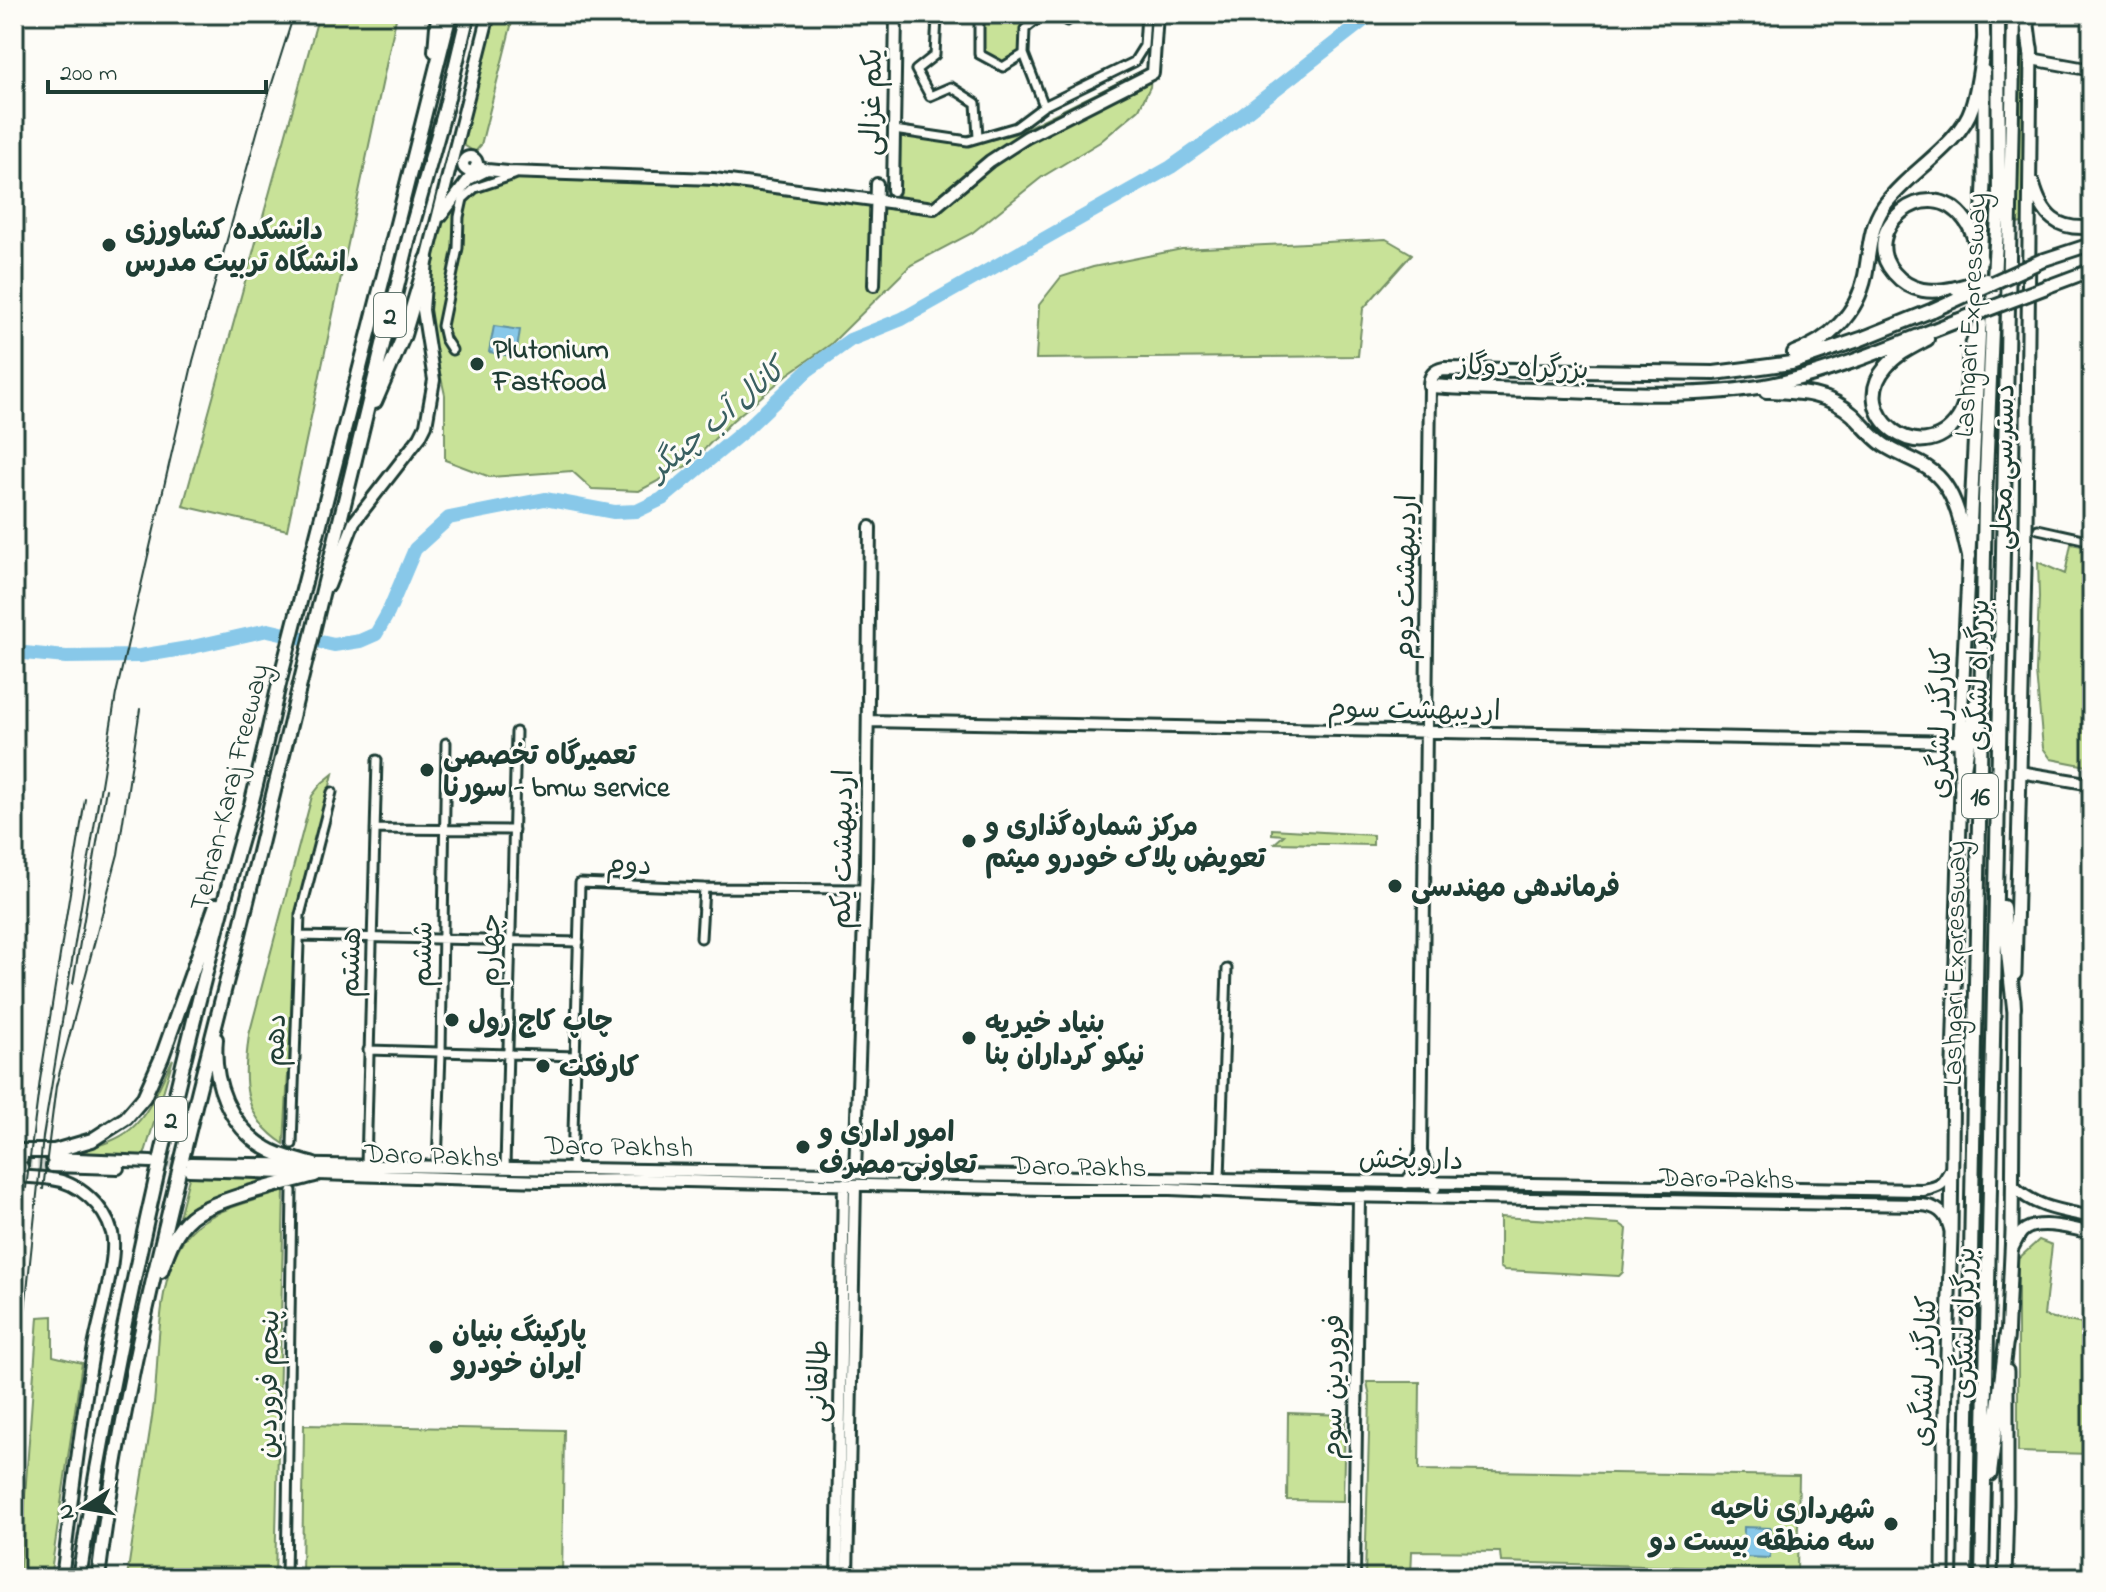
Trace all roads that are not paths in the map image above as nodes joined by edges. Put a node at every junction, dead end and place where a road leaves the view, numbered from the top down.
1 (438, 14) edge
2 (450, 14) edge
3 (468, 14) edge
4 (489, 14) edge
5 (896, 14) edge
6 (933, 14) edge
7 (982, 14) edge
8 (1023, 14) edge
9 (1044, 14) edge
10 (1056, 14) edge
11 (1077, 14) edge
12 (1144, 14) edge
13 (1157, 14) edge
14 (1983, 14) edge
15 (1998, 14) edge
16 (2014, 14) edge
17 (2029, 14) edge
18 (1034, 20) junction
19 (1984, 40) junction
20 (1024, 54) junction
21 (2031, 56) junction
22 (2092, 70) edge
23 (435, 72) junction
24 (1044, 106) junction
25 (894, 130) junction
26 (978, 138) junction
27 (454, 151) junction
28 (465, 163) junction
29 (2029, 166) junction
30 (482, 168) junction
31 (449, 171) junction
32 (526, 172) junction
33 (877, 184) dead end
34 (893, 190) dead end
35 (876, 202) junction
36 (437, 220) junction
37 (2092, 227) edge
38 (2092, 244) edge
39 (427, 259) junction
40 (1981, 260) junction
41 (2043, 260) joint
42 (2092, 270) edge
43 (2016, 272) junction
44 (874, 285) dead end
45 (2049, 286) joint
46 (1957, 321) junction
47 (1980, 324) junction
48 (452, 350) dead end
49 (1754, 368) junction
50 (1430, 386) junction
51 (1738, 390) junction
52 (362, 435) junction
53 (870, 527) dead end
54 (2038, 529) dead end
55 (2092, 541) edge
56 (1969, 556) junction
57 (317, 618) junction
58 (1983, 650) junction
59 (868, 721) junction
60 (516, 732) dead end
61 (1427, 732) junction
62 (1960, 742) junction
63 (446, 743) dead end
64 (377, 760) dead end
65 (2020, 772) junction
66 (2092, 784) edge
67 (1961, 786) junction
68 (332, 792) dead end
69 (375, 829) junction
70 (445, 830) junction
71 (514, 830) junction
72 (1998, 845) junction
73 (234, 864) junction
74 (704, 888) junction
75 (865, 889) junction
76 (299, 936) junction
77 (372, 938) junction
78 (701, 938) dead end
79 (443, 940) junction
80 (511, 942) junction
81 (579, 942) junction
82 (1227, 969) dead end
83 (220, 1004) junction
84 (2014, 1008) junction
85 (368, 1050) junction
86 (441, 1052) junction
87 (508, 1054) junction
88 (576, 1056) junction
89 (292, 1144) dead end
90 (1421, 1152) junction
91 (17, 1161) edge
92 (52, 1162) tunnel mouth
93 (151, 1165) tunnel mouth
94 (366, 1165) junction
95 (1953, 1165) junction
96 (437, 1166) junction
97 (190, 1167) tunnel mouth
98 (505, 1168) junction
99 (572, 1168) junction
100 (547, 1169) junction
101 (315, 1170) junction
102 (855, 1172) junction
103 (642, 1175) junction
104 (14, 1176) edge
105 (1220, 1178) junction
106 (543, 1181) junction
107 (1406, 1183) junction
108 (1436, 1183) junction
109 (850, 1184) junction
110 (2013, 1186) junction
111 (1923, 1190) junction
112 (292, 1191) dead end
113 (1359, 1196) junction
114 (1433, 1197) junction
115 (1921, 1205) junction
116 (2092, 1217) edge
117 (2092, 1233) edge
118 (1951, 1235) junction
119 (2012, 1249) junction
120 (145, 1310) junction
121 (2007, 1333) junction
122 (1983, 1521) junction
123 (62, 1578) edge
124 (79, 1578) edge
125 (98, 1578) edge
126 (286, 1578) edge
127 (837, 1578) edge
128 (847, 1578) edge
129 (1354, 1578) edge
130 (1943, 1578) edge
131 (1965, 1578) edge
132 (1982, 1578) edge
133 (2005, 1578) edge

1 - 23 highway
2 - 23 highway, Tehran-Karaj Freeway / 2
3 - 52 highway, 2
4 - 27 street
5 - 25 street, یکم غزالی
6 - 26 street
7 - 20 street
8 - 18 street
9 - 18 street
10 - 11 street
12 - 24 street
13 - 35 street
14 - 19 main road, کنارگذر لشگری
15 - 58 highway, Lashgari Expressway / 16
16 - 72 highway, بزرگراه لشگری / 16
17 - 21 highway
18 - 20 street
19 - 40 main road, کنارگذر لشگری
19 - 49 highway
20 - 24 street
21 - 22 street
21 - 29 main road
23 - 73 highway, Tehran-Karaj Freeway / 2
24 - 26 street
25 - 26 street
25 - 34 street, یکم غزالی
27 - 28 street
27 - 31 street
28 - 30 street
28 - 31 street
29 - 37 main road
29 - 65 main road, دسترسی محلی
30 - 32 street
30 - 36 street
31 - 36 street
32 - 35 street
32 - 48 street
33 - 35 street
35 - 44 street
36 - 39 street
38 - 41 main road
39 - 52 highway
39 - 57 street
40 - 43 highway, bridge
40 - 47 main road, کنارگذر لشگری
41 - 43 highway, بزرگراه دوگاز, bridge
42 - 45 main road
43 - 49 highway, بزرگراه دوگاز, bridge
45 - 46 highway, بزرگراه دوگاز, bridge
46 - 47 highway
46 - 51 highway, بزرگراه دوگاز
47 - 56 main road, کنارگذر لشگری
49 - 50 highway, بزرگراه دوگاز
50 - 51 highway, بزرگراه دوگاز
50 - 61 street, اردیبهشت دوم
51 - 56 highway
52 - 57 highway, 2
53 - 59 street, اردیبهشت یکم
54 - 55 street
56 - 62 main road, کنارگذر لشگری
57 - 83 highway, 2
58 - 67 highway
58 - 131 highway, Lashgari Expressway / 16
59 - 61 street, اردیبهشت سوم
59 - 75 street, اردیبهشت یکم
60 - 71 street, چهارم
61 - 62 street, اردیبهشت سوم
61 - 90 street, اردیبهشت دوم
62 - 67 main road, کنارگذر لشگری
63 - 70 street, ششم
64 - 69 street, هشتم
65 - 66 street
65 - 84 main road, دسترسی محلی
67 - 95 main road, کنارگذر لشگری
68 - 76 street, دهم
69 - 70 street
69 - 77 street, هشتم
70 - 71 street
70 - 79 street, ششم
71 - 80 street, چهارم
72 - 84 highway
72 - 122 highway, بزرگراه لشگری / 16
73 - 91 highway
73 - 124 highway, Tehran-Karaj Freeway / 2
74 - 75 street, دوم
74 - 78 street
74 - 81 street, دوم
75 - 102 street, اردیبهشت یکم
76 - 77 street
76 - 89 street, دهم
77 - 79 street
77 - 85 street, هشتم
79 - 80 street
79 - 86 street, ششم
80 - 81 street
80 - 87 street, چهارم
81 - 88 street, دوم
82 - 105 street
83 - 101 highway
83 - 120 highway, 2
84 - 110 main road
85 - 86 street
85 - 94 street, هشتم
86 - 87 street
86 - 96 street, ششم
87 - 88 street
87 - 98 street, چهارم
88 - 99 street, دوم
90 - 107 street, اردیبهشت دوم
90 - 108 street, اردیبهشت دوم
92 - 93 street
94 - 96 street, Daro Pakhsh
94 - 101 street, Daro Pakhsh
95 - 111 street
95 - 118 main road, کنارگذر لشگری
96 - 98 street, Daro Pakhsh
97 - 101 street, Daro Pakhs
98 - 100 street, Daro Pakhsh
99 - 100 street, Daro Pakhsh
99 - 103 street, Daro Pakhsh
100 - 106 street
101 - 106 street, Daro Pakhs
101 - 120 highway
102 - 103 street, Daro Pakhsh
102 - 105 street, داروپخش
103 - 106 street, Daro Pakhs
103 - 109 street, Daro Pakhs
104 - 123 street
105 - 107 street, داروپخش
107 - 108 street, داروپخش
108 - 111 street, داروپخش
108 - 114 street
109 - 113 street, Daro Pakhs
109 - 127 street, طالقانی
109 - 128 street
110 - 116 street
110 - 119 main road
111 - 115 street
112 - 126 street, پنجم فروردین
113 - 114 street, Daro Pakhs
113 - 129 street, فروردین سوم
114 - 115 street, Daro Pakhs
115 - 118 street
117 - 119 street
118 - 130 main road, کنارگذر لشگری
119 - 121 main road
120 - 125 highway, 2
121 - 122 highway
121 - 133 main road
122 - 132 highway, بزرگراه لشگری / 16

